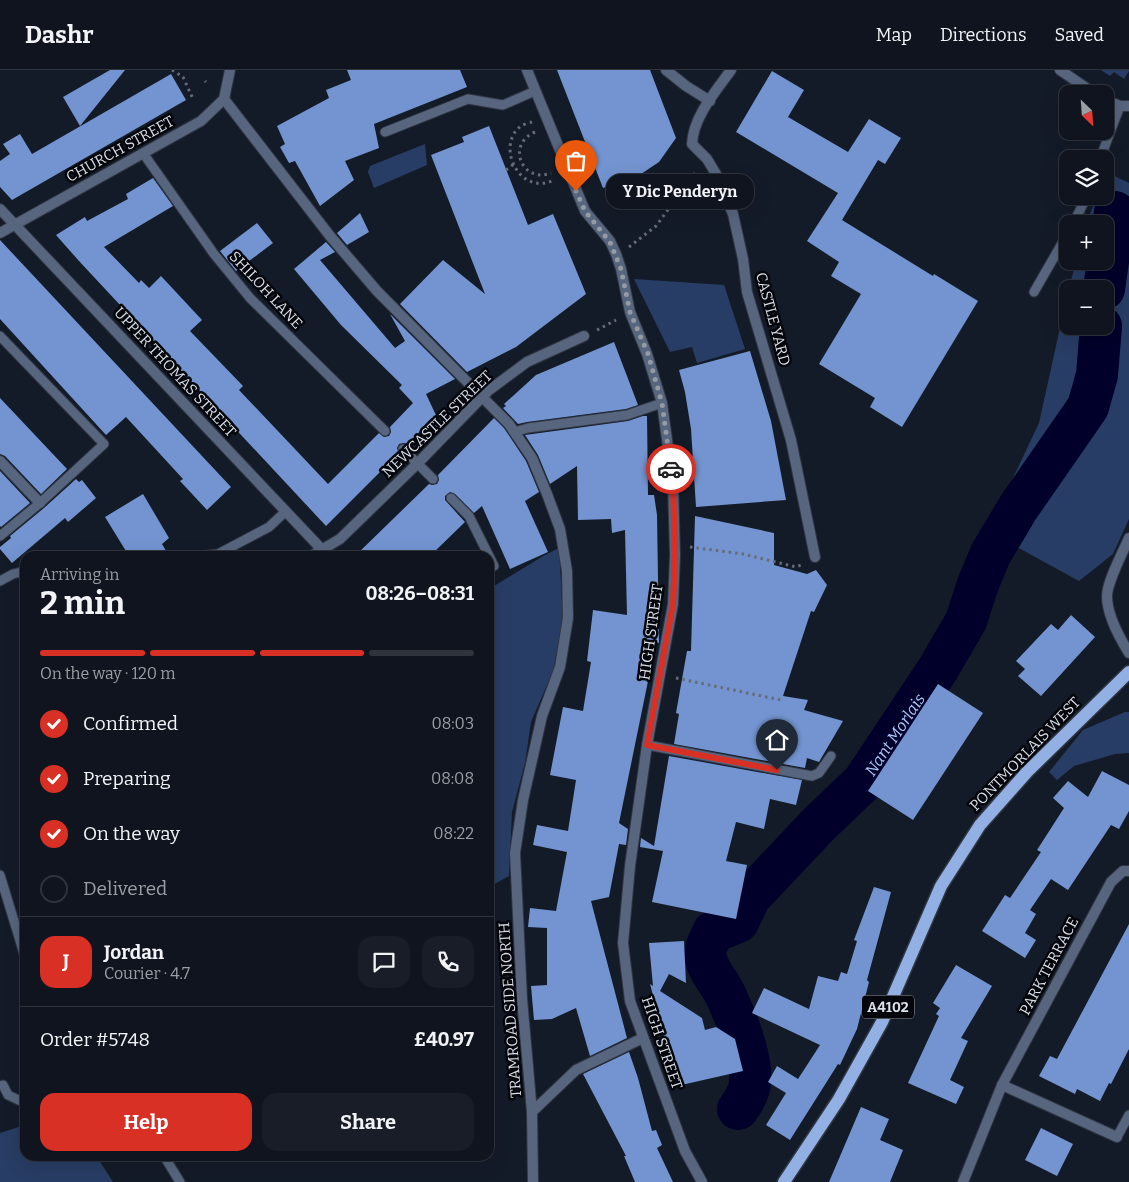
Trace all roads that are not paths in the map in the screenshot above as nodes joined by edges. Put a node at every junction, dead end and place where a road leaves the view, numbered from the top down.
1 (230, 70) edge
2 (527, 70) edge
3 (666, 70) edge
4 (731, 70) edge
5 (1060, 70) edge
6 (1082, 85) edge
7 (535, 91) junction
8 (224, 99) junction
9 (710, 101) junction
10 (1124, 106) edge
11 (385, 132) dead end
12 (1104, 150) edge
13 (143, 153) junction
14 (0, 209) edge
15 (15, 225) junction
16 (0, 233) edge
17 (1059, 249) edge
18 (1034, 292) dead end
19 (0, 336) edge
20 (584, 336) road end
21 (483, 397) junction
22 (662, 403) junction
23 (385, 431) dead end
24 (514, 432) junction
25 (403, 449) dead end
26 (0, 461) edge
27 (417, 464) junction
28 (433, 479) dead end
29 (451, 498) dead end
30 (40, 503) junction
31 (286, 511) junction
32 (0, 536) edge
33 (1129, 538) edge
34 (224, 551) edge
35 (322, 551) edge
36 (326, 551) edge
37 (486, 551) edge
38 (815, 558) road end
39 (20, 572) edge
40 (0, 581) edge
41 (1129, 653) edge
42 (1129, 672) edge
43 (647, 745) junction
44 (831, 756) dead end
45 (1129, 872) edge
46 (0, 875) edge
47 (20, 941) edge
48 (643, 1038) junction
49 (1002, 1084) junction
50 (3, 1085) dead end
51 (20, 1101) edge
52 (532, 1112) junction
53 (1129, 1115) edge
54 (1117, 1137) joint
55 (167, 1161) edge
56 (180, 1182) edge
57 (533, 1182) edge
58 (702, 1182) edge
59 (784, 1182) edge
60 (963, 1182) edge

1 - 8 street
2 - 7 street, HIGH STREET
3 - 9 street
4 - 9 street, CASTLE YARD
5 - 6 street
7 - 11 lane
7 - 22 street, HIGH STREET
8 - 13 street, CHURCH STREET
8 - 21 street, TRAMROAD SIDE NORTH
9 - 38 street, CASTLE YARD
10 - 12 lane
13 - 15 street, CHURCH STREET
13 - 23 lane, SHILOH LANE
14 - 15 street, UPPER THOMAS STREET
15 - 16 street, CHURCH STREET
15 - 31 street, UPPER THOMAS STREET
17 - 18 lane
19 - 30 lane
20 - 21 street, NEWCASTLE STREET
21 - 24 street, TRAMROAD SIDE NORTH
21 - 27 street, NEWCASTLE STREET
22 - 24 lane
22 - 43 street, HIGH STREET
24 - 52 street, TRAMROAD SIDE NORTH
25 - 27 lane
26 - 30 street
27 - 28 lane
27 - 36 street, NEWCASTLE STREET
29 - 37 lane
30 - 32 lane
31 - 34 lane
31 - 35 street, UPPER THOMAS STREET
33 - 41 street
39 - 40 lane
42 - 59 main road, PONTMORLAIS WEST / A4102
43 - 44 lane
43 - 48 street, HIGH STREET
45 - 49 street, PARK TERRACE
46 - 47 lane
48 - 52 street
48 - 58 street, HIGH STREET
49 - 54 street
49 - 60 street, PARK TERRACE
50 - 51 lane
52 - 57 street, TRAMROAD SIDE NORTH
53 - 54 lane
55 - 56 lane

